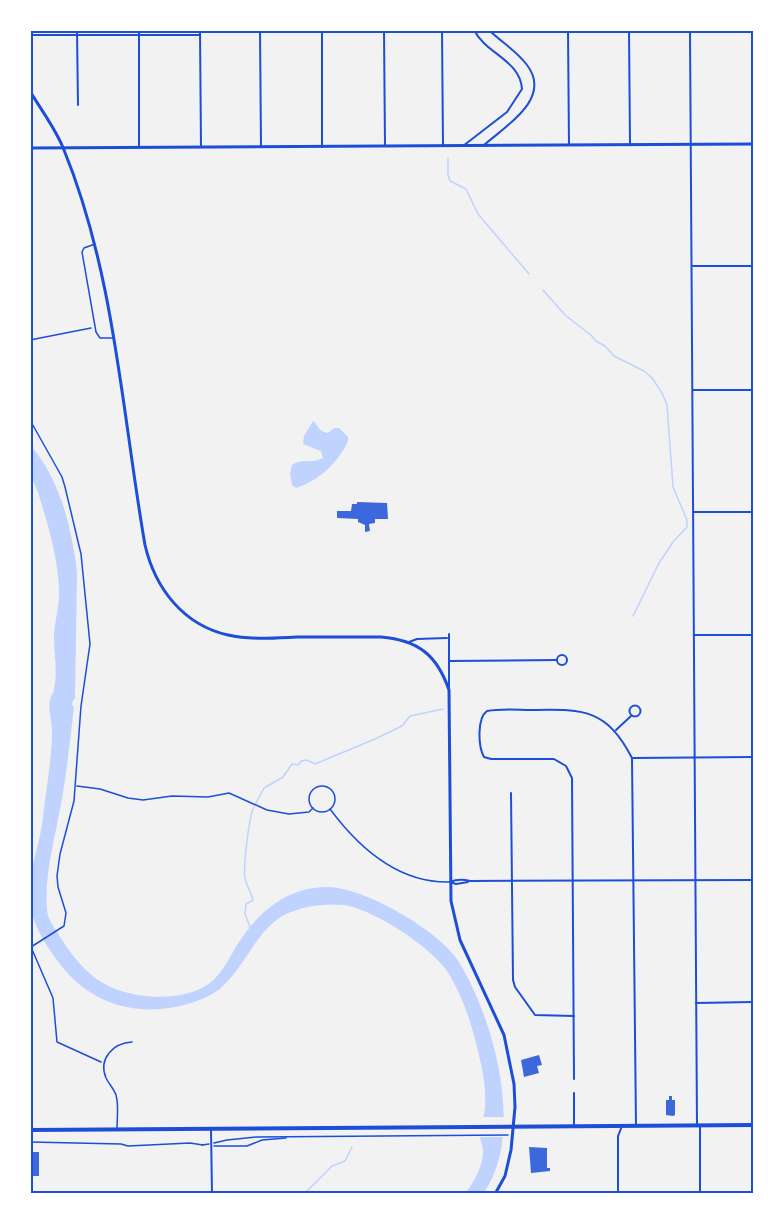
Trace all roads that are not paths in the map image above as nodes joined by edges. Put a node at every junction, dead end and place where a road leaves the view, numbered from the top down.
1 (77, 30) edge
2 (138, 30) edge
3 (200, 30) edge
4 (260, 30) edge
5 (322, 30) edge
6 (384, 30) edge
7 (442, 30) edge
8 (474, 30) edge
9 (489, 30) edge
10 (568, 30) edge
11 (629, 30) edge
12 (690, 30) edge
13 (752, 30) edge
14 (30, 35) edge
15 (77, 35) junction
16 (139, 35) junction
17 (200, 35) junction
18 (30, 91) edge
19 (78, 105) dead end
20 (691, 144) junction
21 (753, 144) edge
22 (569, 145) junction
23 (630, 145) junction
24 (443, 146) junction
25 (462, 146) junction
26 (483, 146) junction
27 (261, 147) junction
28 (322, 147) junction
29 (385, 147) junction
30 (30, 148) edge
31 (64, 148) junction
32 (139, 148) junction
33 (201, 148) junction
34 (96, 244) junction
35 (753, 252) edge
36 (693, 266) junction
37 (753, 266) edge
38 (113, 338) junction
39 (693, 390) junction
40 (753, 390) edge
41 (694, 512) junction
42 (753, 512) edge
43 (449, 634) dead end
44 (694, 635) junction
45 (753, 635) edge
46 (449, 638) junction
47 (409, 642) junction
48 (557, 660) dead end
49 (449, 661) junction
50 (449, 690) junction
51 (632, 715) dead end
52 (615, 730) junction
53 (753, 757) edge
54 (632, 758) junction
55 (695, 758) junction
56 (511, 793) dead end
57 (330, 809) junction
58 (634, 880) junction
59 (696, 880) junction
60 (753, 880) edge
61 (512, 881) junction
62 (572, 881) junction
63 (450, 882) junction
64 (753, 1002) edge
65 (696, 1003) junction
66 (574, 1016) junction
67 (132, 1042) dead end
68 (574, 1079) dead end
69 (574, 1093) dead end
70 (753, 1125) edge
71 (514, 1126) junction
72 (574, 1126) junction
73 (622, 1126) junction
74 (636, 1126) junction
75 (698, 1126) junction
76 (211, 1129) junction
77 (30, 1130) edge
78 (117, 1130) junction
79 (212, 1194) edge
80 (495, 1194) edge
81 (618, 1194) edge
82 (700, 1194) edge

1 - 15 street
2 - 16 street
3 - 17 street
4 - 27 street
5 - 28 street
6 - 29 street
7 - 24 street
8 - 25 street
9 - 26 street
10 - 22 street
11 - 23 street
12 - 20 street
13 - 21 street
14 - 15 street
15 - 16 street
15 - 19 street
16 - 17 street
16 - 32 street
17 - 33 street
18 - 31 street
20 - 21 street
20 - 23 street
20 - 36 street
21 - 35 street
22 - 23 street
22 - 26 street
24 - 25 street
24 - 29 street
25 - 26 street
27 - 28 street
27 - 33 street
28 - 29 street
30 - 31 street
31 - 32 street
31 - 34 street
32 - 33 street
34 - 38 street
34 - 38 lane
36 - 37 street
36 - 39 street
38 - 47 street
39 - 40 street
39 - 41 street
41 - 42 street
41 - 44 street
43 - 46 street
44 - 45 street
44 - 55 street
46 - 47 street
46 - 49 street
47 - 50 street
48 - 49 street
49 - 50 street
50 - 63 street
51 - 52 street
52 - 54 street
52 - 62 street
53 - 55 street
54 - 55 street
54 - 58 street
55 - 59 street
56 - 61 street
57 - 57 lane
57 - 63 lane
58 - 59 street
58 - 62 street
58 - 74 street
59 - 60 street
59 - 65 street
61 - 62 street
61 - 63 street
61 - 66 street
62 - 66 street
63 - 71 street
64 - 65 street
65 - 75 street
66 - 68 street
67 - 78 lane
69 - 72 street
70 - 75 main road
71 - 72 main road
71 - 76 main road
71 - 80 street
72 - 73 main road
73 - 74 main road
73 - 81 street
74 - 75 main road
75 - 82 street
76 - 78 main road
76 - 79 street
77 - 78 main road

